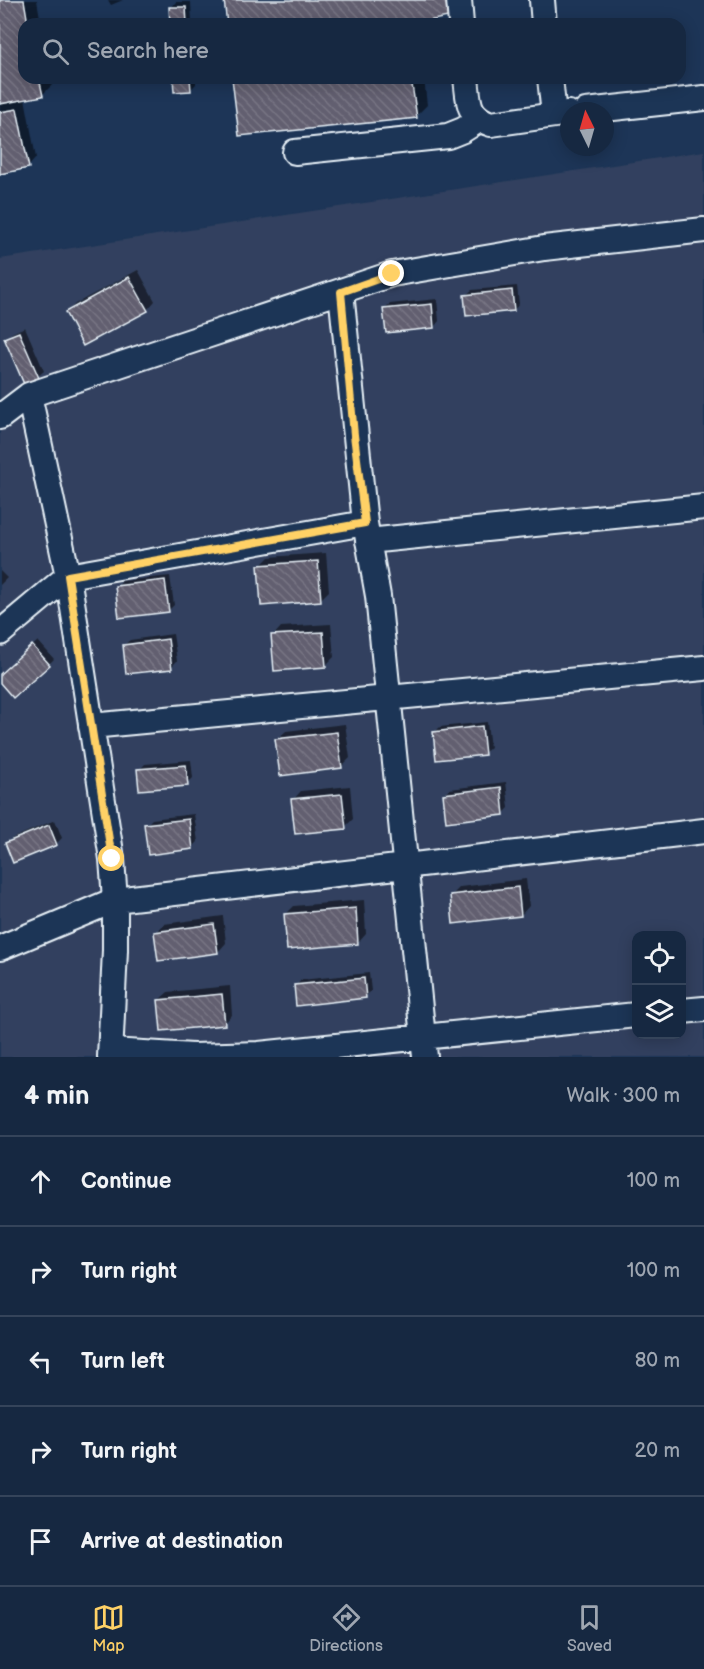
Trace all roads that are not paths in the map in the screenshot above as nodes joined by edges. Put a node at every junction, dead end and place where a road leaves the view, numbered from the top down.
1 (459, 0) edge
2 (542, 0) edge
3 (460, 18) edge
4 (544, 18) edge
5 (467, 84) edge
6 (552, 84) edge
7 (704, 98) edge
8 (614, 108) edge
9 (560, 111) edge
10 (560, 114) edge
11 (479, 120) junction
12 (295, 152) dead end
13 (704, 230) edge
14 (341, 292) junction
15 (29, 395) junction
16 (0, 417) edge
17 (704, 507) edge
18 (366, 532) junction
19 (68, 576) junction
20 (0, 633) edge
21 (704, 668) edge
22 (388, 697) junction
23 (91, 726) junction
24 (704, 831) edge
25 (406, 866) junction
26 (115, 900) junction
27 (0, 948) edge
28 (704, 1009) edge
29 (686, 1011) edge
30 (632, 1016) edge
31 (424, 1047) edge
32 (110, 1054) edge

1 - 3 lane
2 - 4 lane
5 - 11 lane
6 - 9 lane
7 - 8 lane
10 - 11 lane
11 - 12 lane
13 - 14 lane
14 - 15 lane
14 - 18 lane
15 - 16 lane
15 - 19 lane
17 - 18 lane
18 - 19 lane
18 - 22 lane
19 - 20 lane
19 - 23 lane
21 - 22 lane
22 - 23 lane
22 - 25 lane
23 - 26 lane
24 - 25 lane
25 - 26 lane
25 - 31 lane
26 - 27 lane
26 - 32 lane
28 - 29 lane
30 - 31 lane
31 - 32 lane

